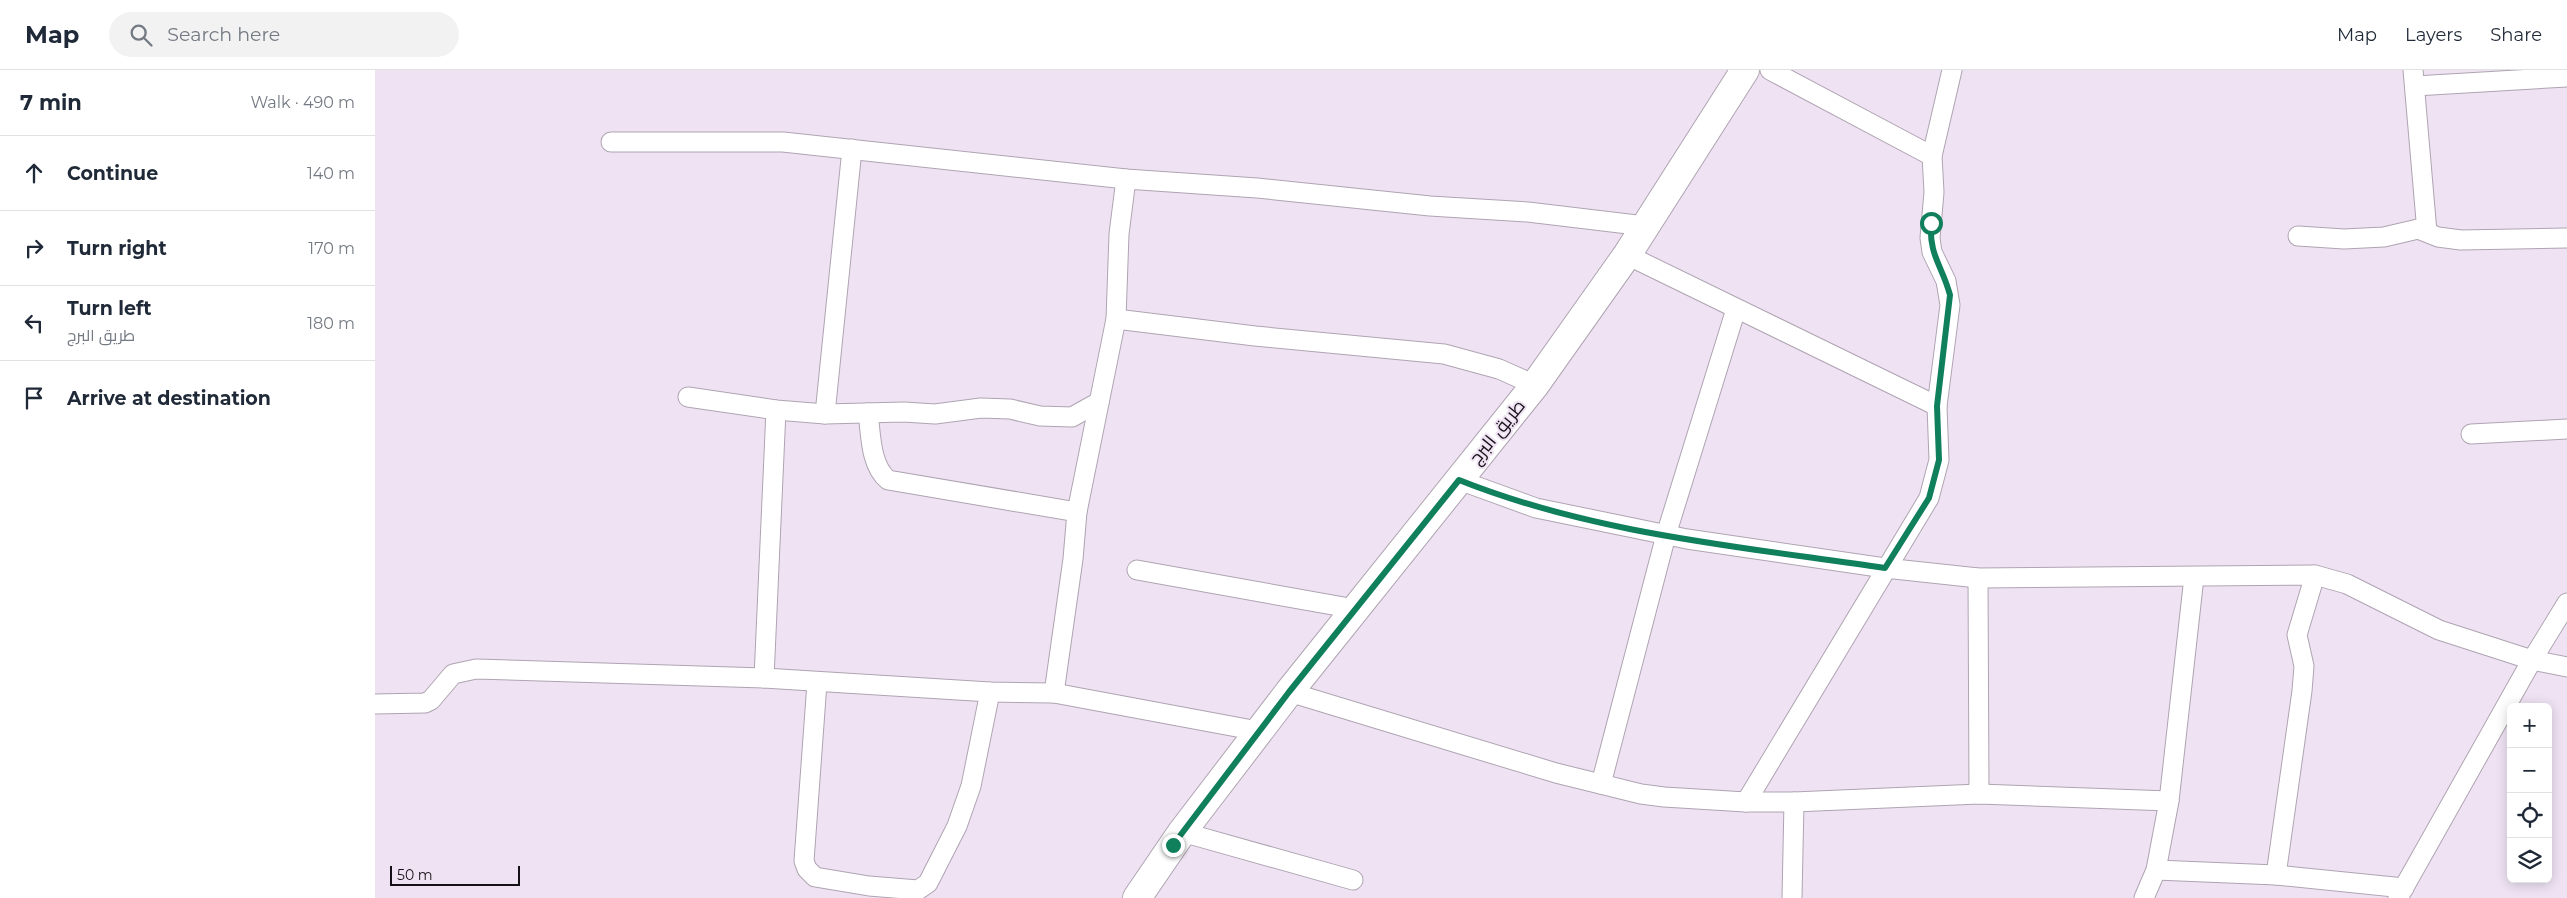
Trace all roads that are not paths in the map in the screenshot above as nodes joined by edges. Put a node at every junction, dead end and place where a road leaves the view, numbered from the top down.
1 (1745, 70) edge
2 (1770, 70) edge
3 (1952, 70) edge
4 (2567, 77) edge
5 (2414, 78) edge
6 (611, 142) dead end
7 (852, 149) junction
8 (1931, 156) junction
9 (1126, 179) junction
10 (1645, 226) junction
11 (2427, 232) junction
12 (2298, 236) dead end
13 (2567, 238) edge
14 (1627, 255) junction
15 (1736, 309) junction
16 (1116, 319) junction
17 (1535, 385) junction
18 (688, 397) dead end
19 (1099, 402) junction
20 (1937, 406) junction
21 (776, 410) junction
22 (869, 413) junction
23 (825, 414) junction
24 (2567, 429) edge
25 (2471, 434) dead end
26 (1459, 480) junction
27 (1077, 512) junction
28 (1666, 535) junction
29 (1885, 568) junction
30 (1137, 570) dead end
31 (2315, 575) junction
32 (2193, 577) junction
33 (1978, 578) junction
34 (2567, 603) edge
35 (1355, 609) junction
36 (2532, 660) junction
37 (2567, 666) edge
38 (764, 678) junction
39 (817, 683) junction
40 (990, 692) junction
41 (1289, 692) junction
42 (1054, 693) junction
43 (375, 704) edge
44 (1258, 731) junction
45 (1601, 784) junction
46 (1979, 794) junction
47 (2169, 801) junction
48 (1746, 802) junction
49 (1793, 802) junction
50 (1182, 832) junction
51 (2156, 870) junction
52 (2276, 874) junction
53 (1353, 880) dead end
54 (2401, 893) edge
55 (1137, 898) edge
56 (1792, 898) edge
57 (2144, 898) edge

1 - 10 street, طريق البرج
2 - 8 street
3 - 8 street
4 - 5 street
5 - 11 street
6 - 7 street
7 - 9 street
7 - 23 street
8 - 20 street
9 - 10 street
9 - 16 street
10 - 14 street, طريق البرج
11 - 12 street
11 - 13 street
14 - 15 street
14 - 17 street, طريق البرج
15 - 20 street
15 - 28 street
16 - 17 street
16 - 19 street
17 - 26 street, طريق البرج
18 - 21 street
19 - 22 street
19 - 27 street
20 - 29 street
21 - 23 street
21 - 38 street
22 - 23 street
22 - 27 street
24 - 25 street
26 - 28 street
26 - 35 street, طريق البرج
27 - 42 street
28 - 29 street
28 - 45 street
29 - 33 street
29 - 48 street
30 - 35 street
31 - 32 street
31 - 36 street
31 - 52 street
32 - 33 street
32 - 47 street
33 - 46 street
34 - 36 street
35 - 41 street, طريق البرج
36 - 37 street
36 - 54 street
38 - 39 street
38 - 43 street
39 - 40 street
39 - 40 street
40 - 42 street
41 - 44 street, طريق البرج
41 - 45 street
42 - 44 street
44 - 50 street, طريق البرج
45 - 48 street
46 - 47 street
46 - 49 street
47 - 51 street
48 - 49 street
49 - 56 street
50 - 53 street
50 - 55 street, طريق البرج
51 - 52 street
51 - 57 street
52 - 54 street

